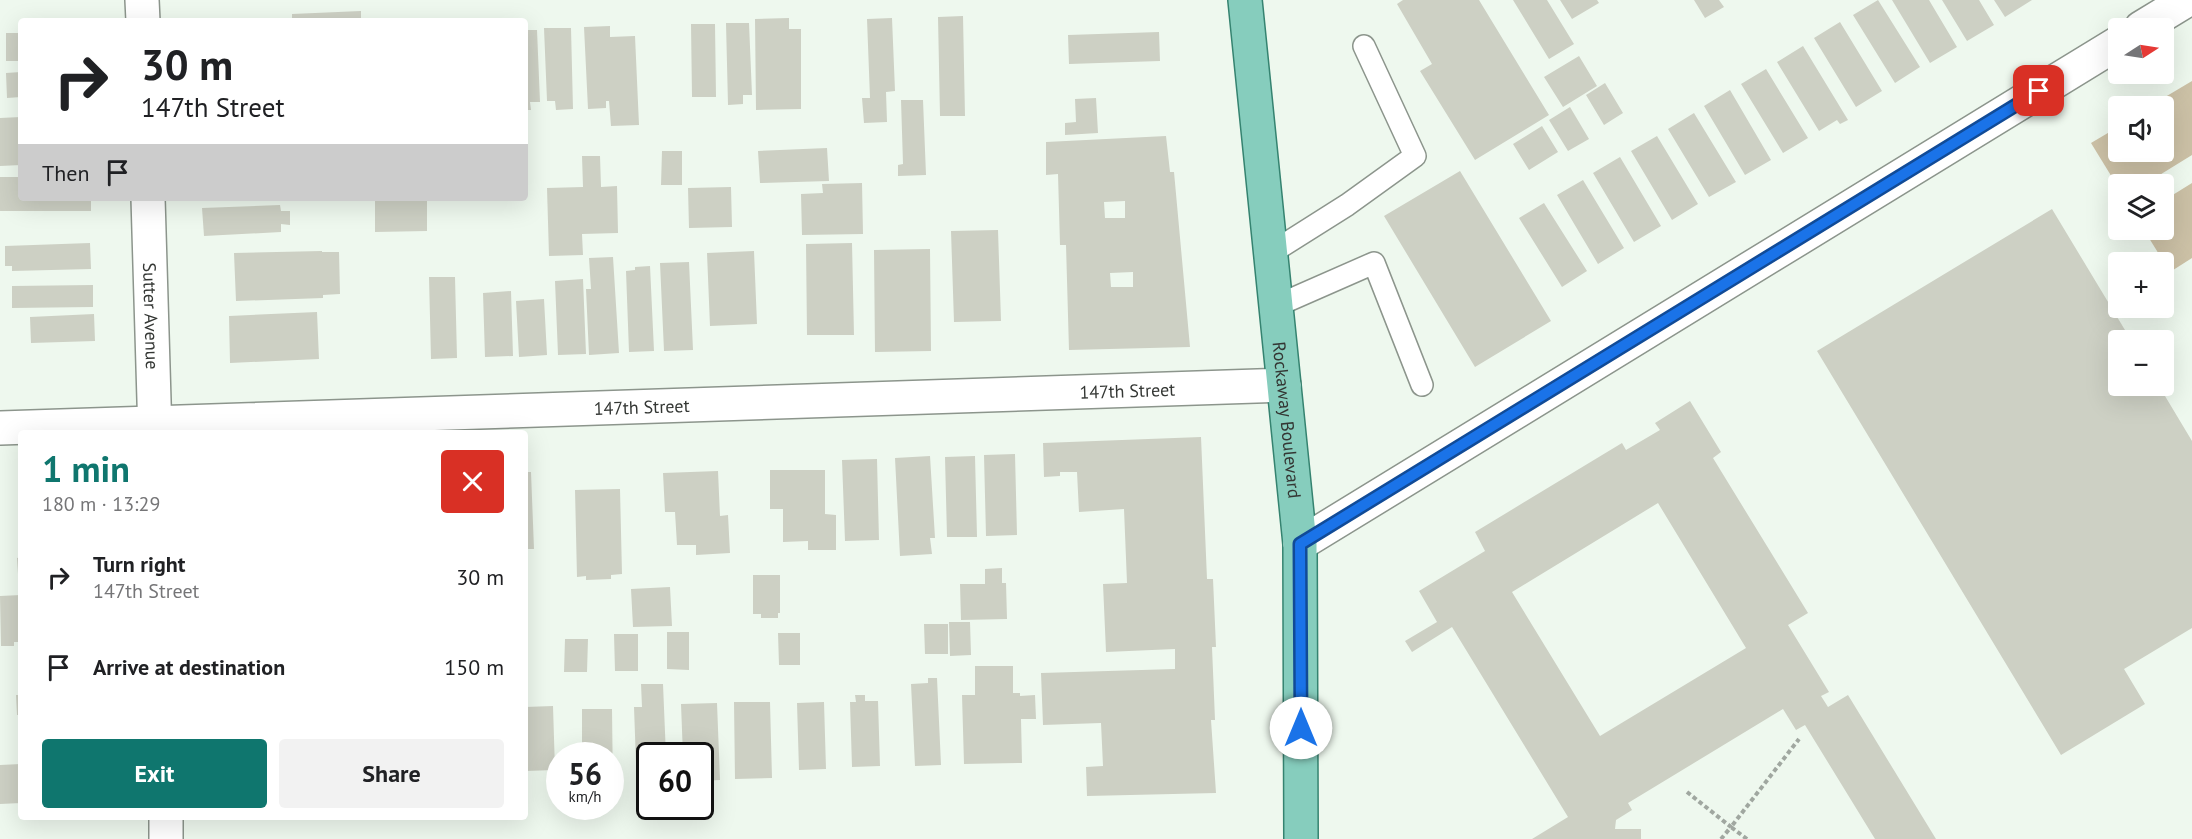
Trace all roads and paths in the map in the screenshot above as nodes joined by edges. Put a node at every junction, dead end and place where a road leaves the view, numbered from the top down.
1 (142, 0) edge
2 (1245, 0) edge
3 (2187, 0) edge
4 (143, 18) edge
5 (2157, 18) edge
6 (1364, 46) dead end
7 (2108, 48) edge
8 (148, 201) edge
9 (1271, 253) junction
10 (1276, 306) junction
11 (1284, 385) junction
12 (1422, 385) dead end
13 (154, 428) edge
14 (0, 429) edge
15 (1300, 544) junction
16 (1799, 739) dead end
17 (1687, 792) dead end
18 (166, 820) edge
19 (1731, 827) junction
20 (166, 839) edge
21 (1286, 839) edge
22 (1301, 839) edge
23 (1721, 839) edge
24 (1747, 839) edge

1 - 4 street
2 - 9 main road, Rockaway Boulevard
3 - 5 street
6 - 9 lane
7 - 15 street
8 - 13 street, Sutter Avenue
9 - 10 main road, Rockaway Boulevard
10 - 11 main road, Rockaway Boulevard
10 - 12 lane
11 - 13 street, 147th Street
11 - 15 main road, Rockaway Boulevard
13 - 14 street, 147th Street
15 - 22 main road, Rockaway Boulevard
16 - 19 path
17 - 19 path
18 - 20 street
19 - 23 path
19 - 24 path
21 - 22 street

